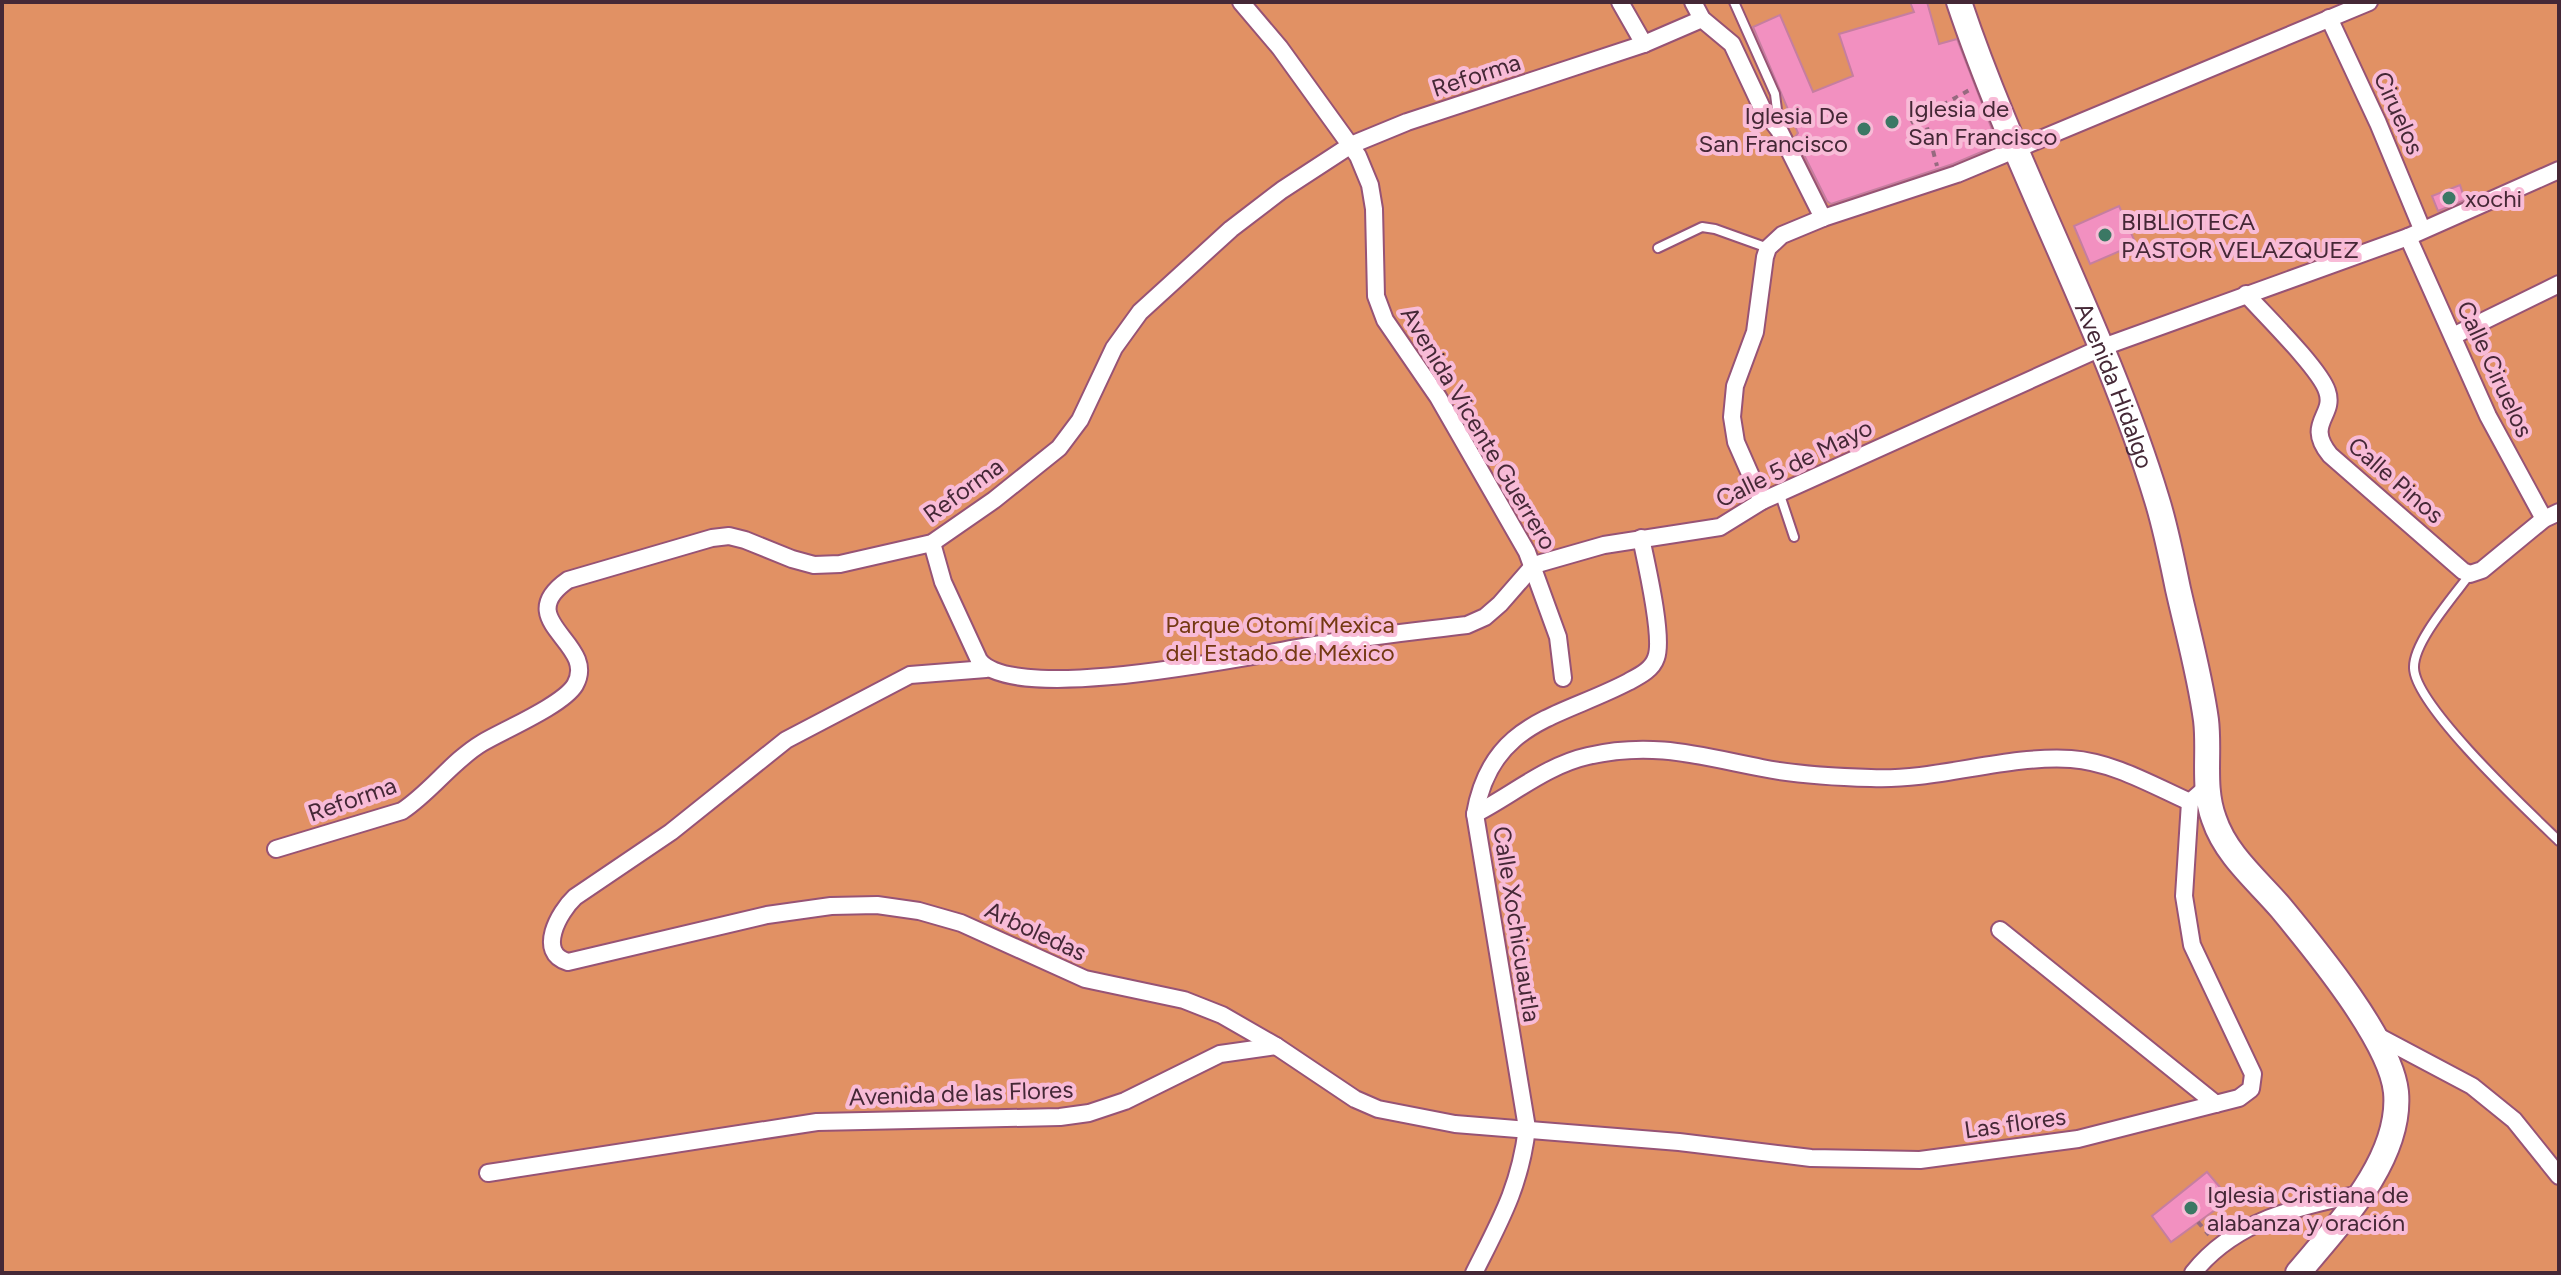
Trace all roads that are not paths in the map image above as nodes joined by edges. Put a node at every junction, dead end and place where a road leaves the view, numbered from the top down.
1 (1241, 2) edge
2 (1620, 2) edge
3 (1693, 2) edge
4 (1734, 2) edge
5 (1959, 2) edge
6 (2369, 2) edge
7 (2329, 18) junction
8 (1702, 19) junction
9 (1644, 44) junction
10 (1779, 130) junction
11 (1351, 145) junction
12 (2016, 150) junction
13 (2559, 170) edge
14 (1823, 218) junction
15 (2415, 233) junction
16 (1658, 248) dead end
17 (1768, 248) junction
18 (2559, 284) edge
19 (2246, 294) junction
20 (2453, 336) junction
21 (2103, 347) junction
22 (1780, 495) junction
23 (1762, 501) junction
24 (2552, 516) edge
25 (1794, 537) dead end
26 (1641, 538) junction
27 (932, 543) junction
28 (1534, 565) junction
29 (2470, 574) junction
30 (986, 669) junction
31 (1563, 678) dead end
32 (2198, 795) junction
33 (1475, 814) junction
34 (2559, 841) edge
35 (276, 849) dead end
36 (2000, 930) dead end
37 (2374, 1034) junction
38 (1276, 1046) junction
39 (2216, 1104) junction
40 (1527, 1128) junction
41 (488, 1173) dead end
42 (2559, 1176) edge
43 (2360, 1194) junction
44 (1474, 1273) edge
45 (2193, 1273) edge
46 (2298, 1273) edge

1 - 11 street, Avenida Vicente Guerrero
2 - 9 street
3 - 8 street
4 - 10 lane
5 - 12 main road, Avenida Hidalgo
6 - 7 street
7 - 12 street
7 - 15 street, Ciruelos
8 - 9 street, Reforma
8 - 10 street
9 - 11 street, Reforma
10 - 14 street
11 - 27 street, Reforma
11 - 28 street, Avenida Vicente Guerrero
12 - 14 street
12 - 21 main road, Avenida Hidalgo
13 - 15 street, Calle 5 de Mayo
14 - 17 street
15 - 19 street, Calle 5 de Mayo
15 - 20 street, Calle Ciruelos
16 - 17 lane
17 - 23 street
18 - 20 street
19 - 21 street, Calle 5 de Mayo
19 - 29 street, Calle Pinos
20 - 24 street, Calle Ciruelos
21 - 22 street, Calle 5 de Mayo
21 - 32 main road, Avenida Hidalgo
22 - 23 street, Calle 5 de Mayo
22 - 25 lane
23 - 26 street, Calle 5 de Mayo
24 - 29 street
26 - 28 street, Calle 5 de Mayo
26 - 33 street, Calle Xochicuautla
27 - 30 street
27 - 35 street, Reforma
28 - 30 street
28 - 31 street, Avenida Vicente Guerrero
29 - 34 lane
30 - 38 street, Arboledas
32 - 33 street
32 - 37 main road, Avenida Hidalgo
32 - 39 street, Las flores
33 - 40 street, Calle Xochicuautla
36 - 39 street
37 - 42 street
37 - 43 main road, Avenida Hidalgo
38 - 40 street, Las flores
38 - 41 street, Avenida de las Flores
39 - 40 street, Las flores
40 - 44 street, Calle Xochicuautla
43 - 45 street
43 - 46 main road, Avenida Hidalgo

